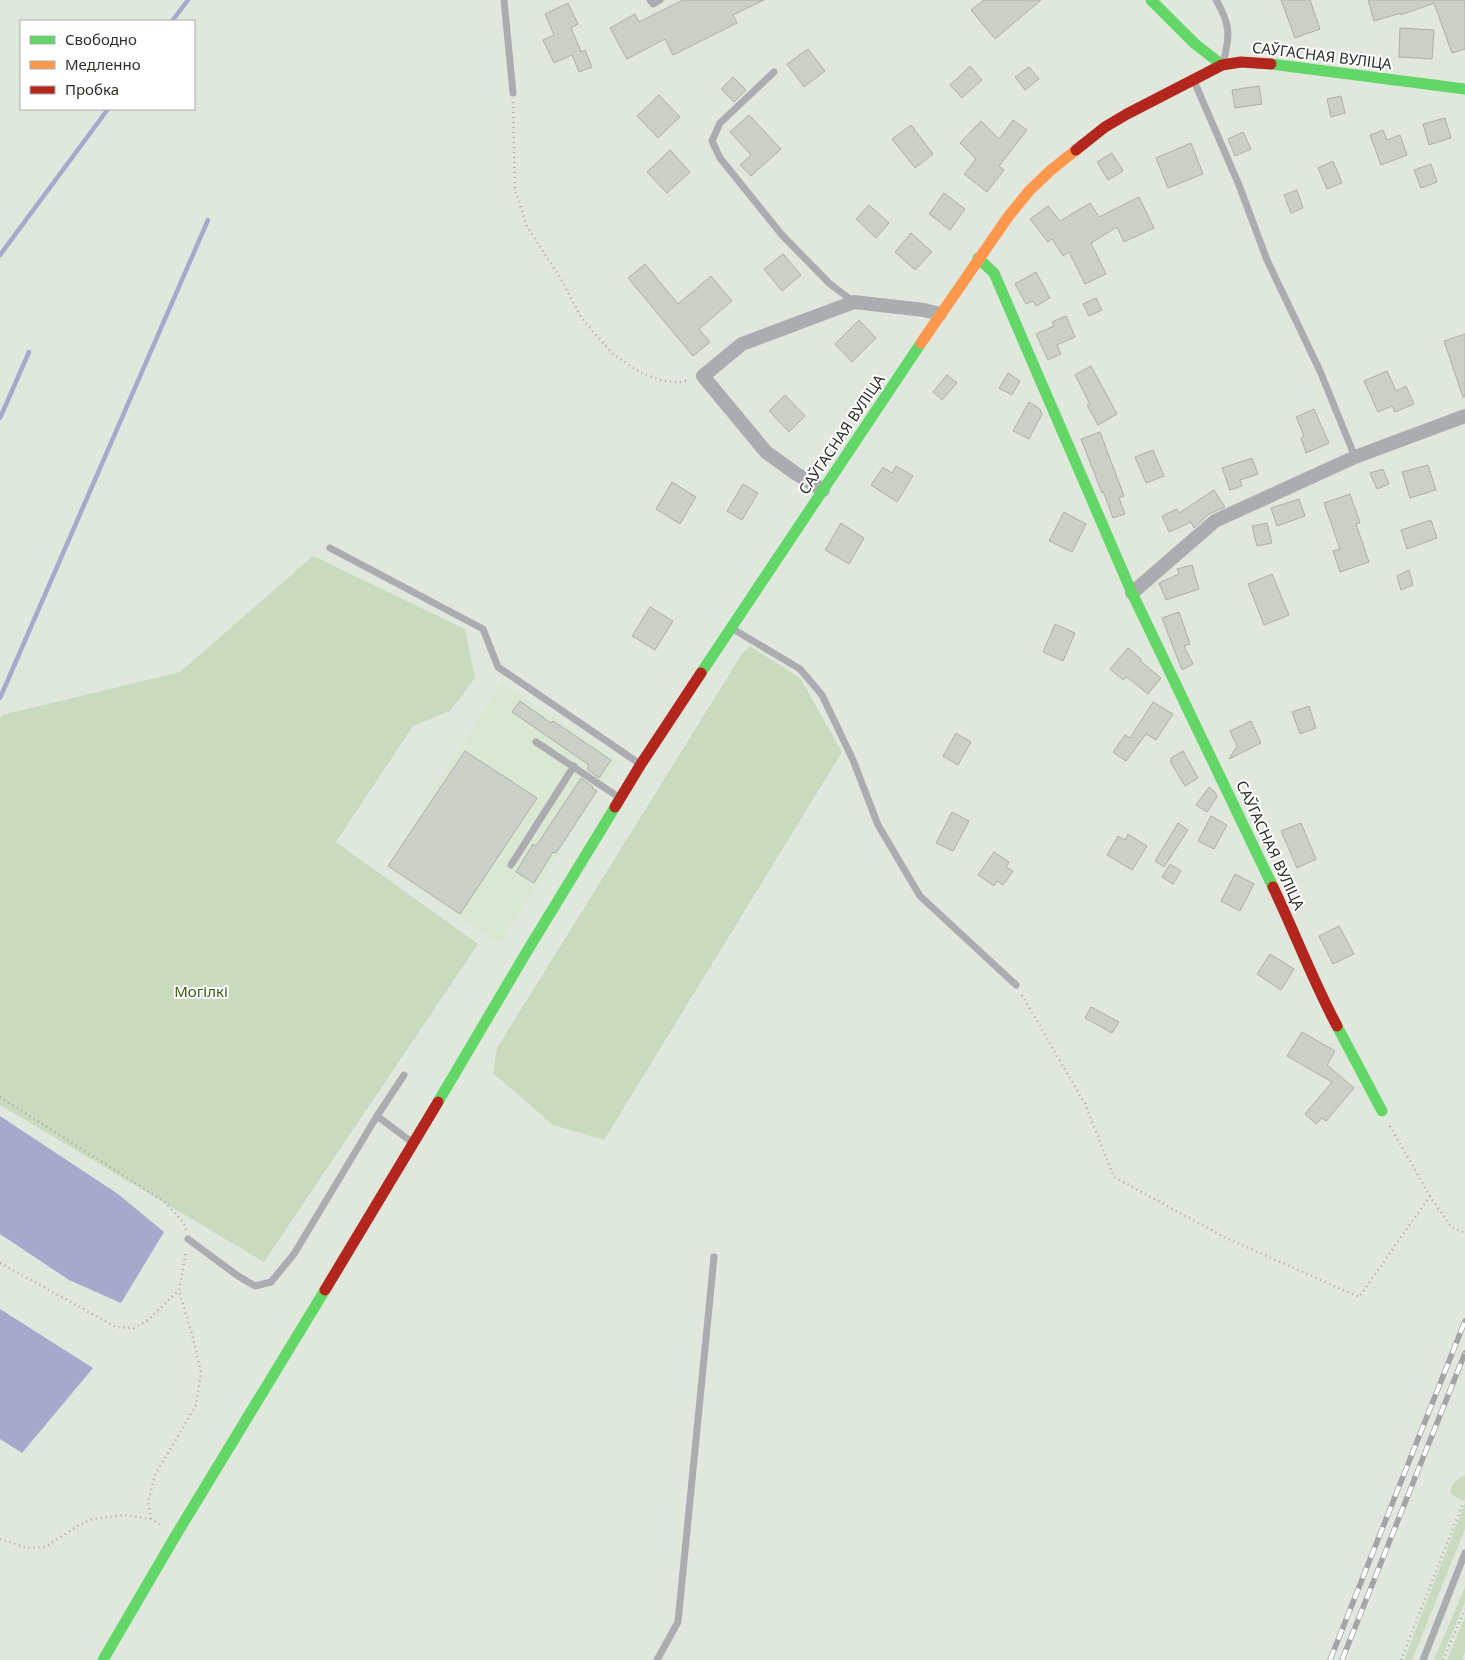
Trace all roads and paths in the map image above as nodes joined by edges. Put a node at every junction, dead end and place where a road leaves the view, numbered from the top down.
1 (504, 0) edge
2 (650, 0) edge
3 (660, 0) edge
4 (1151, 0) edge
5 (1216, 0) edge
6 (1222, 65) junction
7 (774, 72) dead end
8 (1193, 81) junction
9 (1465, 89) edge
10 (513, 92) joint
11 (978, 258) junction
12 (854, 302) junction
13 (940, 314) junction
14 (703, 376) junction
15 (1465, 416) edge
16 (1355, 457) junction
17 (823, 490) junction
18 (330, 548) dead end
19 (1132, 592) junction
20 (730, 628) junction
21 (536, 742) dead end
22 (640, 764) junction
23 (574, 766) junction
24 (620, 798) junction
25 (511, 865) dead end
26 (1016, 985) joint
27 (404, 1075) dead end
28 (0, 1097) edge
29 (1382, 1111) joint
30 (377, 1116) junction
31 (414, 1143) junction
32 (1430, 1196) junction
33 (1465, 1233) edge
34 (188, 1239) junction
35 (714, 1257) dead end
36 (0, 1263) edge
37 (179, 1291) junction
38 (1463, 1503) dead end
39 (151, 1519) junction
40 (176, 1535) junction
41 (0, 1539) edge
42 (1465, 1553) edge
43 (1465, 1609) edge
44 (103, 1660) edge
45 (657, 1660) edge
46 (1402, 1660) edge
47 (1424, 1660) edge
48 (1443, 1660) edge

1 - 10 lane
2 - 3 lane
4 - 6 main road
5 - 6 lane
6 - 8 main road, САЎГАСНАЯ ВУЛІЦА
6 - 9 main road, САЎГАСНАЯ ВУЛІЦА
7 - 12 lane
8 - 11 main road, САЎГАСНАЯ ВУЛІЦА
8 - 16 lane
10 - 14 path
11 - 13 main road, САЎГАСНАЯ ВУЛІЦА
11 - 19 main road, САЎГАСНАЯ ВУЛІЦА
12 - 13 street
12 - 14 street
13 - 17 main road, САЎГАСНАЯ ВУЛІЦА
14 - 17 street
15 - 16 street
16 - 19 street
17 - 20 main road, САЎГАСНАЯ ВУЛІЦА
18 - 22 lane
19 - 29 main road, САЎГАСНАЯ ВУЛІЦА
20 - 22 main road, САЎГАСНАЯ ВУЛІЦА
20 - 26 lane
21 - 23 lane
22 - 24 main road, САЎГАСНАЯ ВУЛІЦА
23 - 24 lane
23 - 25 lane
24 - 31 main road, САЎГАСНАЯ ВУЛІЦА
26 - 32 path
27 - 30 lane
28 - 34 path
29 - 32 path
30 - 31 lane
30 - 34 lane
31 - 40 main road, САЎГАСНАЯ ВУЛІЦА
32 - 33 path
34 - 37 path
35 - 45 lane
36 - 37 path
37 - 39 path
38 - 46 path
39 - 40 path
39 - 41 path
40 - 44 main road, САЎГАСНАЯ ВУЛІЦА
42 - 47 lane
43 - 48 path

